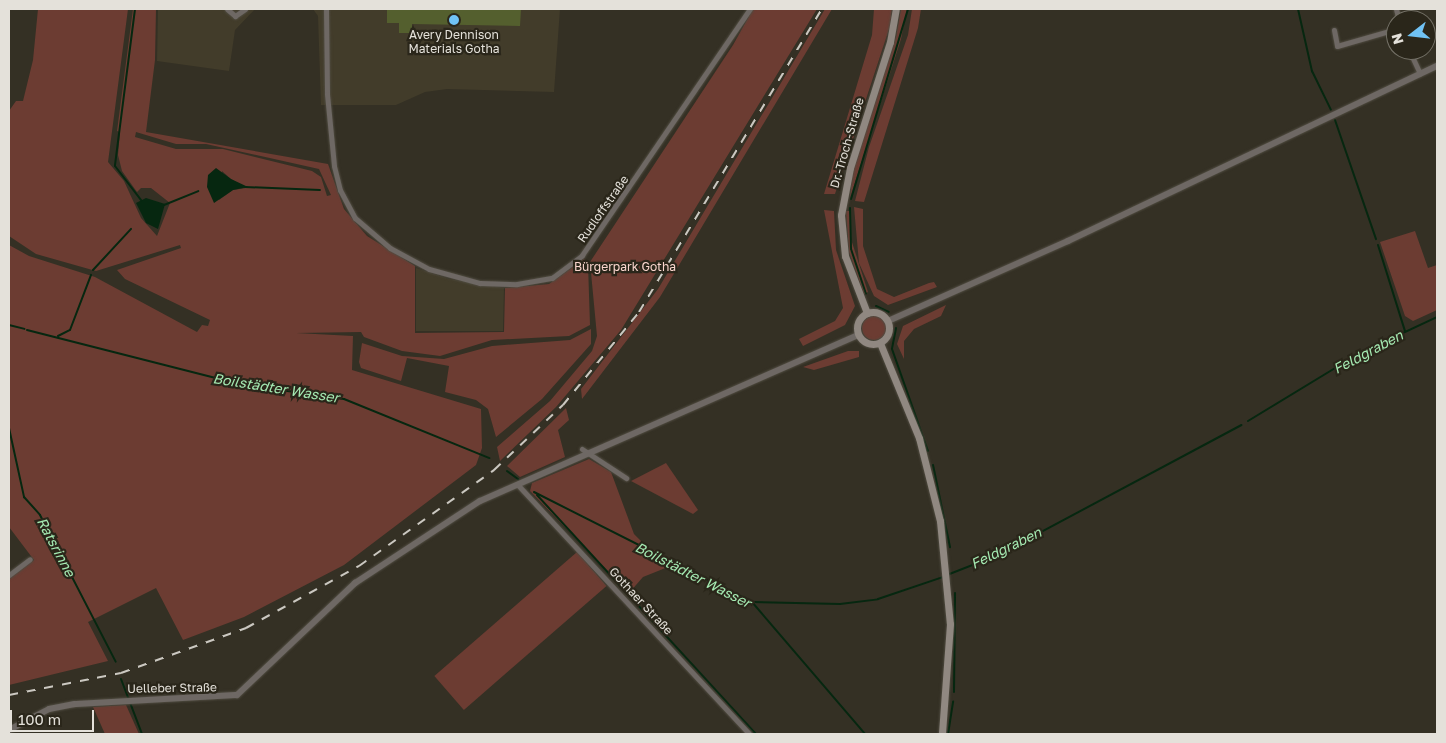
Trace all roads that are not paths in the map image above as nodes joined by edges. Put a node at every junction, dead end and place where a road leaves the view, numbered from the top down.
1 (227, 9) edge
2 (245, 9) edge
3 (326, 9) edge
4 (750, 9) edge
5 (896, 9) edge
6 (1334, 30) dead end
7 (1386, 32) edge
8 (1414, 60) edge
9 (1437, 66) edge
10 (1420, 74) junction
11 (867, 313) junction
12 (888, 321) junction
13 (858, 335) junction
14 (880, 343) junction
15 (585, 451) junction
16 (626, 478) dead end
17 (517, 484) junction
18 (30, 559) dead end
19 (9, 575) edge
20 (9, 730) edge
21 (748, 734) edge
22 (942, 734) edge

1 - 2 street
3 - 4 street, Rudloffstraße
5 - 11 main road, Dr.-Troch-Straße
6 - 7 street
8 - 10 street
9 - 10 street
10 - 12 street
11 - 12 main road
11 - 13 main road
12 - 14 main road
13 - 14 main road
13 - 15 street, Uelleber Straße
14 - 22 main road
15 - 16 street
15 - 17 street, Uelleber Straße
17 - 20 street, Uelleber Straße
17 - 21 street, Gothaer Straße
18 - 19 street

